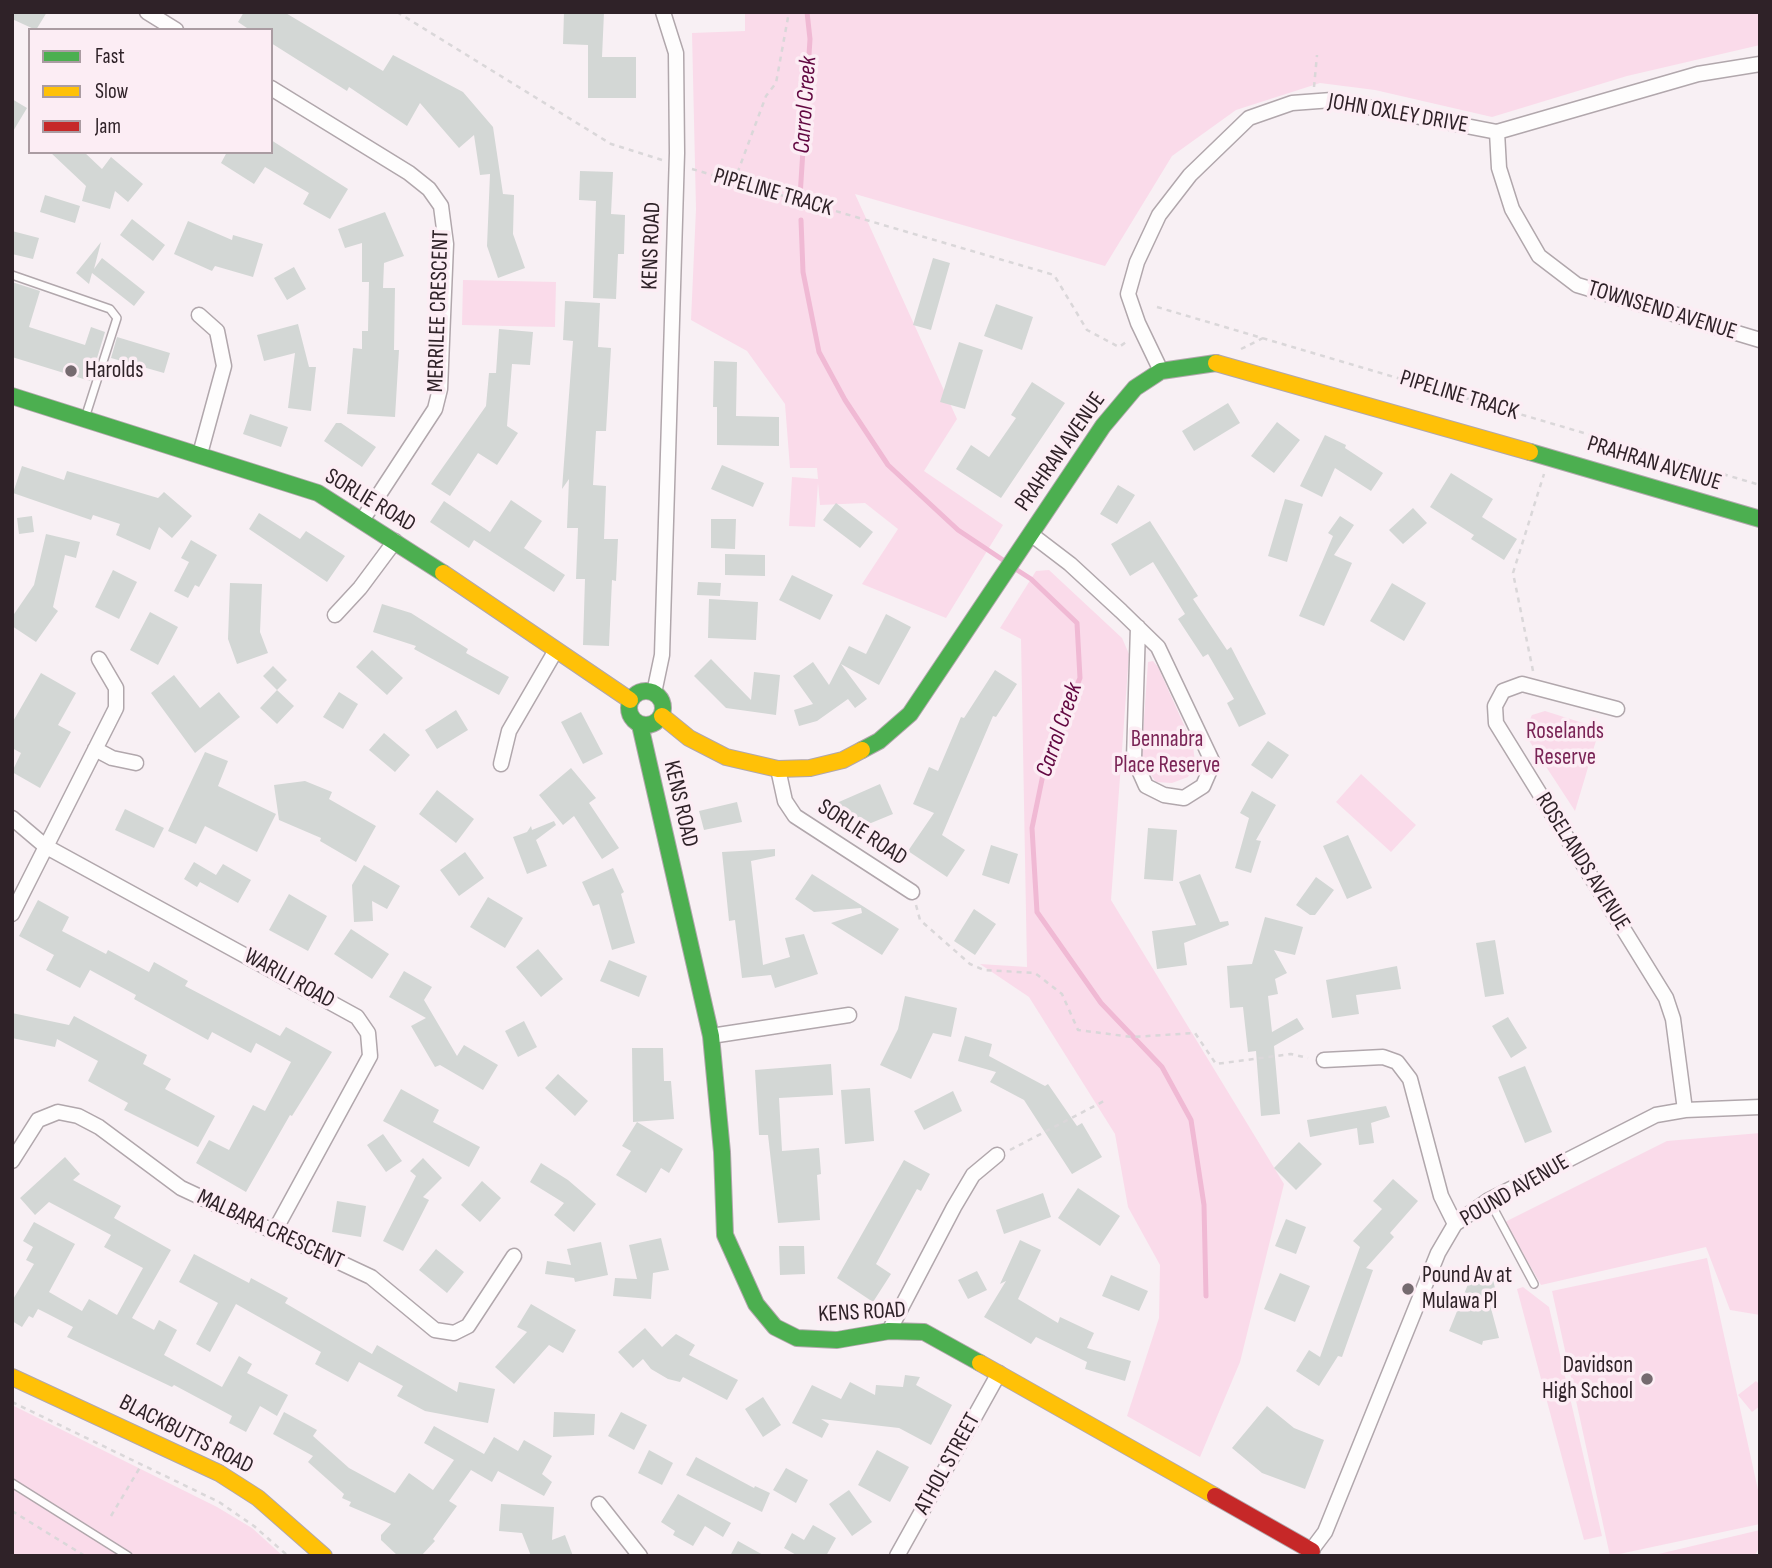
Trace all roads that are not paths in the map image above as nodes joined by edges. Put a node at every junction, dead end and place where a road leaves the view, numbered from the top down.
1 (147, 12) edge
2 (663, 12) edge
3 (173, 28) edge
4 (1760, 64) edge
5 (273, 89) edge
6 (1497, 132) junction
7 (12, 275) edge
8 (199, 315) dead end
9 (1760, 340) edge
10 (1161, 371) junction
11 (12, 396) edge
12 (85, 418) junction
13 (200, 454) junction
14 (363, 519) junction
15 (1760, 519) edge
16 (1032, 535) junction
17 (394, 541) junction
18 (335, 615) dead end
19 (1138, 627) junction
20 (556, 650) junction
21 (99, 659) dead end
22 (654, 693) junction
23 (631, 701) junction
24 (1617, 709) dead end
25 (662, 716) junction
26 (640, 725) junction
27 (95, 749) junction
28 (136, 763) dead end
29 (501, 764) dead end
30 (778, 769) junction
31 (12, 818) edge
32 (45, 846) junction
33 (912, 892) road end
34 (12, 914) edge
35 (849, 1015) dead end
36 (711, 1036) junction
37 (1324, 1060) road end
38 (1760, 1107) edge
39 (1685, 1110) junction
40 (997, 1156) road end
41 (12, 1161) edge
42 (1489, 1200) junction
43 (1455, 1224) junction
44 (274, 1232) junction
45 (514, 1255) dead end
46 (1534, 1284) dead end
47 (889, 1331) junction
48 (999, 1373) junction
49 (12, 1377) edge
50 (12, 1483) edge
51 (599, 1504) dead end
52 (1309, 1553) edge
53 (899, 1555) edge
54 (128, 1556) edge
55 (324, 1556) edge
56 (640, 1556) edge

1 - 3 street
2 - 22 street, KENS ROAD
4 - 6 street, JOHN OXLEY DRIVE
5 - 14 street, MERRILEE CRESCENT
6 - 9 street, TOWNSEND AVENUE
6 - 10 street, JOHN OXLEY DRIVE
7 - 12 lane
8 - 13 street
10 - 15 street, PRAHRAN AVENUE
10 - 16 street, PRAHRAN AVENUE
11 - 12 street, SORLIE ROAD
12 - 13 street, SORLIE ROAD
13 - 14 street, SORLIE ROAD
14 - 17 street, SORLIE ROAD
16 - 19 street
16 - 30 street, PRAHRAN AVENUE
17 - 18 street
17 - 20 street, SORLIE ROAD
19 - 19 street
20 - 23 street, SORLIE ROAD
20 - 29 street
21 - 27 street
22 - 23 street
22 - 25 street
23 - 26 street
24 - 39 street, ROSELANDS AVENUE
25 - 26 street
25 - 30 street, PRAHRAN AVENUE
26 - 36 street, KENS ROAD
27 - 28 street
27 - 32 street
30 - 33 street, SORLIE ROAD
31 - 32 street, WARILI ROAD
32 - 34 street
32 - 44 street, WARILI ROAD
35 - 36 street
36 - 47 street, KENS ROAD
37 - 43 street
38 - 39 street, POUND AVENUE
39 - 42 street, POUND AVENUE
40 - 47 street
41 - 44 street, MALBARA CRESCENT
42 - 43 street, POUND AVENUE
42 - 46 lane
43 - 52 street, POUND AVENUE
44 - 45 street, MALBARA CRESCENT
47 - 48 street, KENS ROAD
48 - 52 street, KENS ROAD
48 - 53 street, ATHOL STREET
49 - 55 street, BLACKBUTTS ROAD
50 - 54 lane
51 - 56 street

